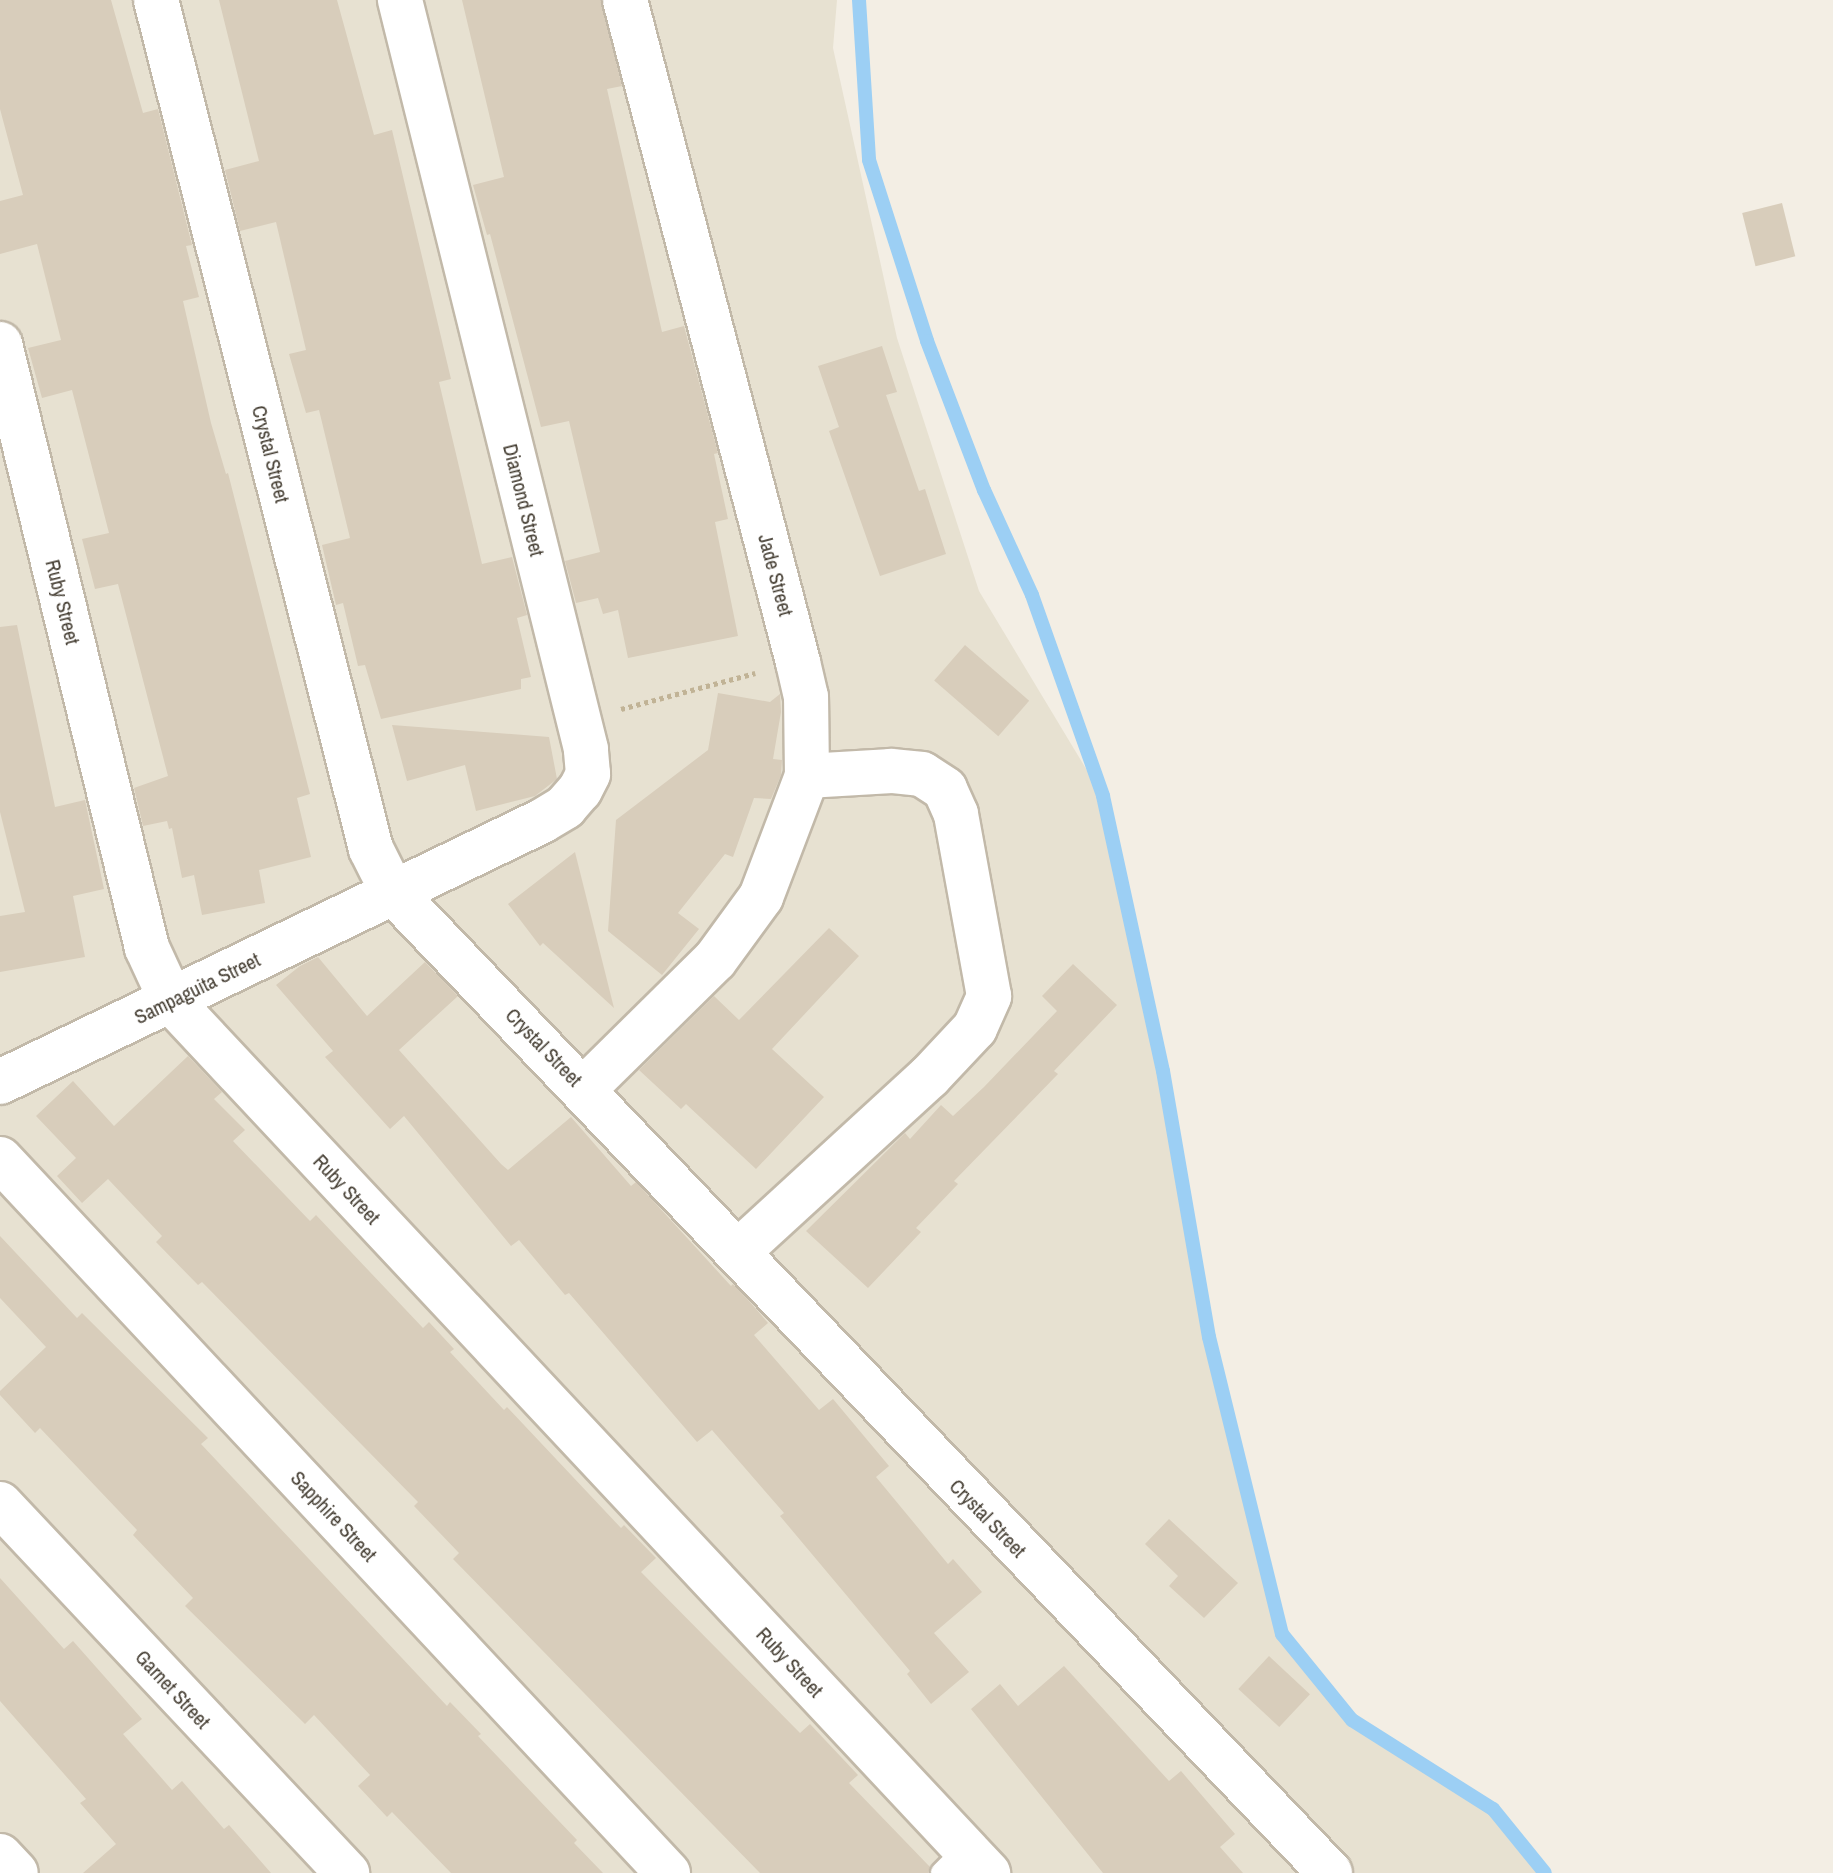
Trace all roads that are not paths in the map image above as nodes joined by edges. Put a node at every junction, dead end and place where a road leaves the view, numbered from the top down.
1 (156, 0) edge
2 (400, 0) edge
3 (625, 0) edge
4 (0, 344) edge
5 (807, 776) junction
6 (392, 891) junction
7 (172, 1002) junction
8 (0, 1082) edge
9 (585, 1088) junction
10 (0, 1159) edge
11 (739, 1251) junction
12 (0, 1504) edge
13 (0, 1856) edge
14 (965, 1865) edge
15 (16, 1873) edge
16 (347, 1873) edge
17 (668, 1873) edge
18 (1330, 1873) edge

1 - 6 street, Crystal Street
2 - 6 street, Diamond Street
3 - 5 street, Jade Street
4 - 7 street, Ruby Street
5 - 9 street, Jade Street
5 - 11 street
6 - 7 street, Sampaguita Street
6 - 9 street, Crystal Street
7 - 8 street, Sampaguita Street
7 - 14 street, Ruby Street
9 - 11 street, Crystal Street
10 - 17 street, Sapphire Street
11 - 18 street, Crystal Street
12 - 16 street, Garnet Street
13 - 15 street

